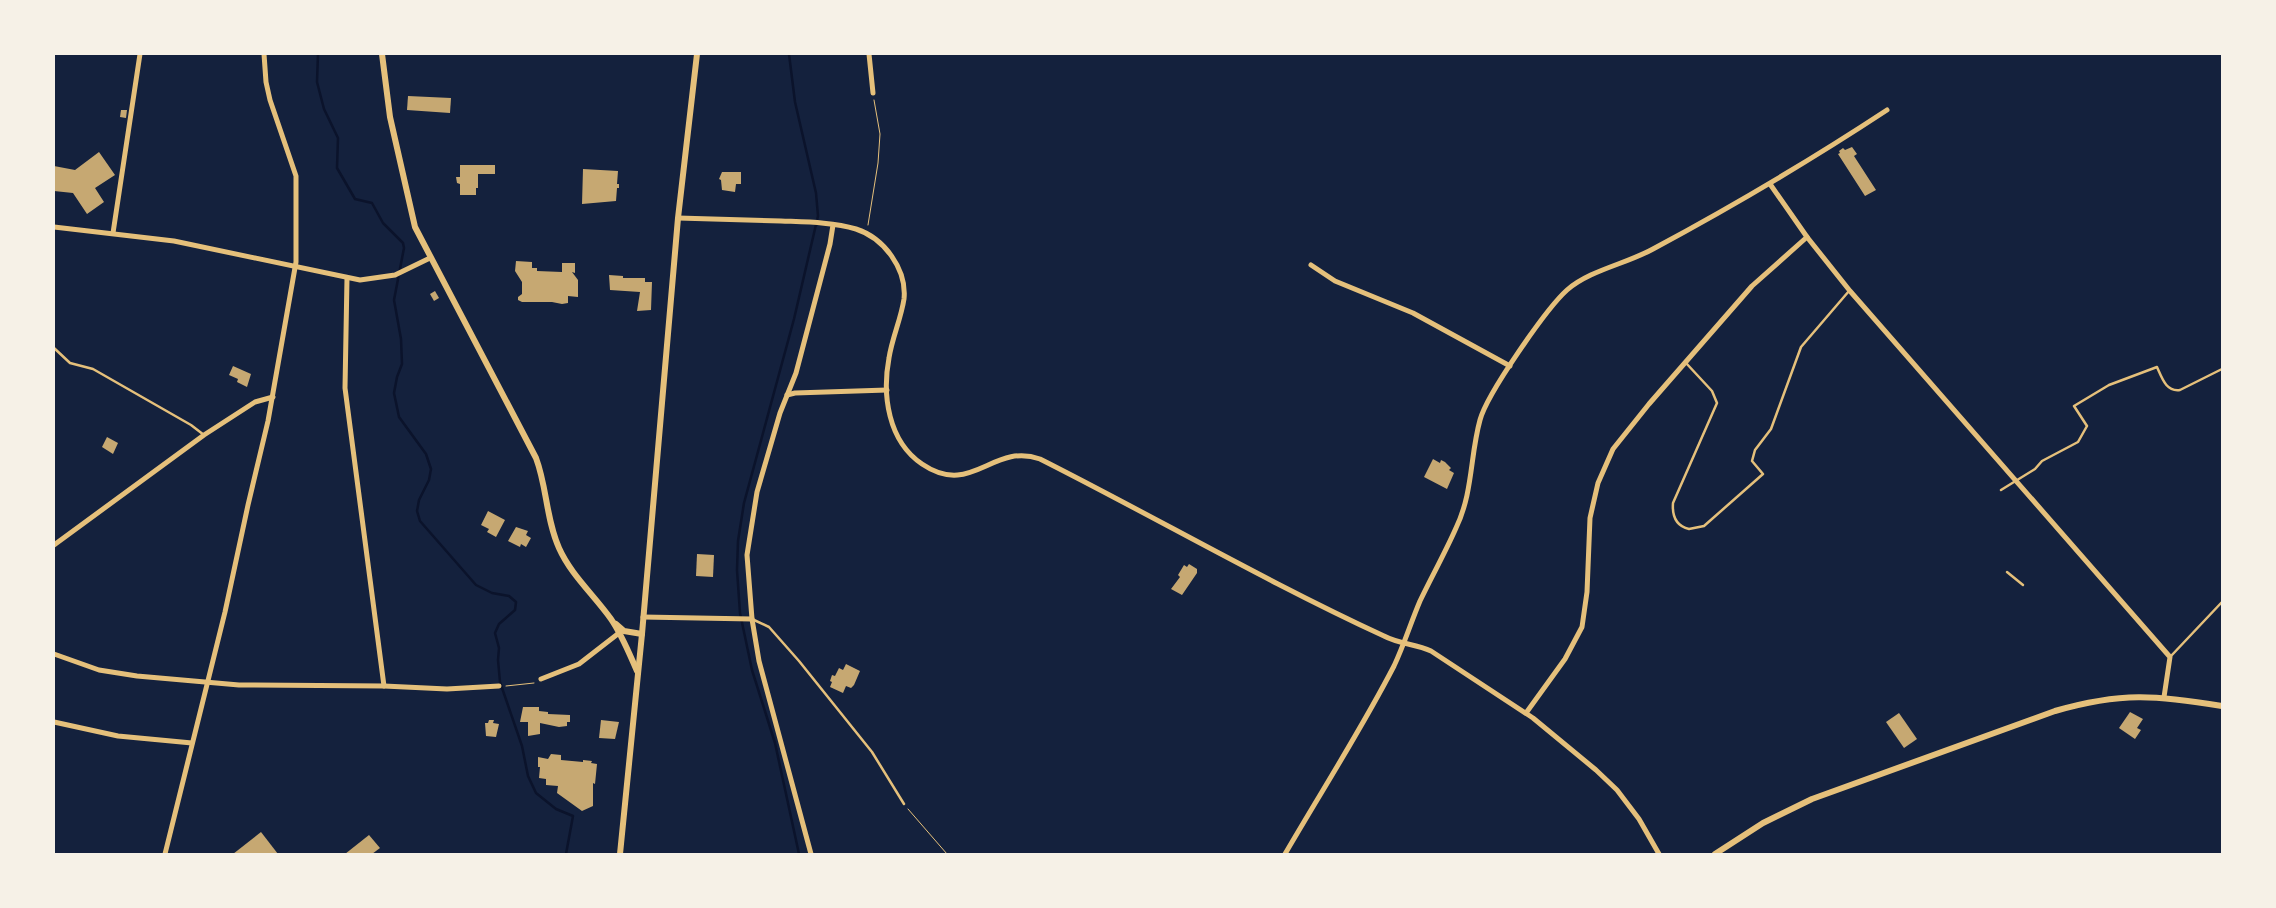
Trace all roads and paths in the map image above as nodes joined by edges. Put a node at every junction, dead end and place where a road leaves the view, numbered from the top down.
1 (140, 54) edge
2 (264, 54) edge
3 (382, 54) edge
4 (697, 54) edge
5 (870, 54) edge
6 (873, 93) joint
7 (1887, 110) dead end
8 (1770, 184) junction
9 (678, 218) junction
10 (833, 225) junction
11 (54, 227) edge
12 (113, 233) junction
13 (866, 233) junction
14 (1807, 237) junction
15 (430, 258) junction
16 (1311, 265) dead end
17 (294, 267) junction
18 (347, 278) junction
19 (1850, 291) junction
20 (54, 348) edge
21 (1686, 363) junction
22 (1510, 366) junction
23 (2222, 369) edge
24 (887, 390) junction
25 (787, 395) junction
26 (273, 398) junction
27 (204, 435) junction
28 (2017, 480) junction
29 (2001, 490) dead end
30 (54, 544) edge
31 (2007, 572) dead end
32 (2023, 586) dead end
33 (2222, 602) edge
34 (643, 617) junction
35 (750, 619) junction
36 (611, 620) junction
37 (619, 633) junction
38 (642, 634) junction
39 (1404, 643) junction
40 (54, 654) edge
41 (2170, 657) junction
42 (637, 672) junction
43 (541, 679) joint
44 (208, 682) junction
45 (384, 686) junction
46 (502, 686) joint
47 (2164, 697) junction
48 (2222, 706) edge
49 (1526, 713) junction
50 (54, 722) edge
51 (192, 743) junction
52 (904, 804) joint
53 (165, 854) edge
54 (620, 854) edge
55 (811, 854) edge
56 (947, 854) edge
57 (1285, 854) edge
58 (1659, 854) edge
59 (1715, 854) edge

1 - 12 street
2 - 17 street
3 - 15 street
4 - 9 street
5 - 6 street
6 - 13 path
7 - 8 street
8 - 14 street
8 - 22 street
9 - 10 street
9 - 34 street
10 - 13 street
10 - 25 street
11 - 12 street
12 - 17 street
13 - 24 street
14 - 19 street
14 - 21 street
15 - 18 street
15 - 36 street
16 - 22 street
17 - 18 street
17 - 26 street
18 - 45 street
19 - 21 lane
19 - 28 street
20 - 27 lane
21 - 49 street
22 - 39 street
23 - 28 lane
24 - 25 street
24 - 39 street
25 - 35 street
26 - 27 street
26 - 44 street
27 - 30 street
28 - 29 lane
28 - 41 street
31 - 32 lane
33 - 41 lane
34 - 35 street
34 - 38 street
35 - 52 lane
35 - 55 street
36 - 37 street
36 - 38 street
37 - 42 street
37 - 43 street
38 - 42 street
39 - 49 street
39 - 57 street
40 - 44 street
41 - 47 street
42 - 54 street
43 - 46 path
44 - 45 street
44 - 51 street
45 - 46 street
47 - 48 street
47 - 59 street
49 - 58 street
50 - 51 street
51 - 53 street
52 - 56 path

